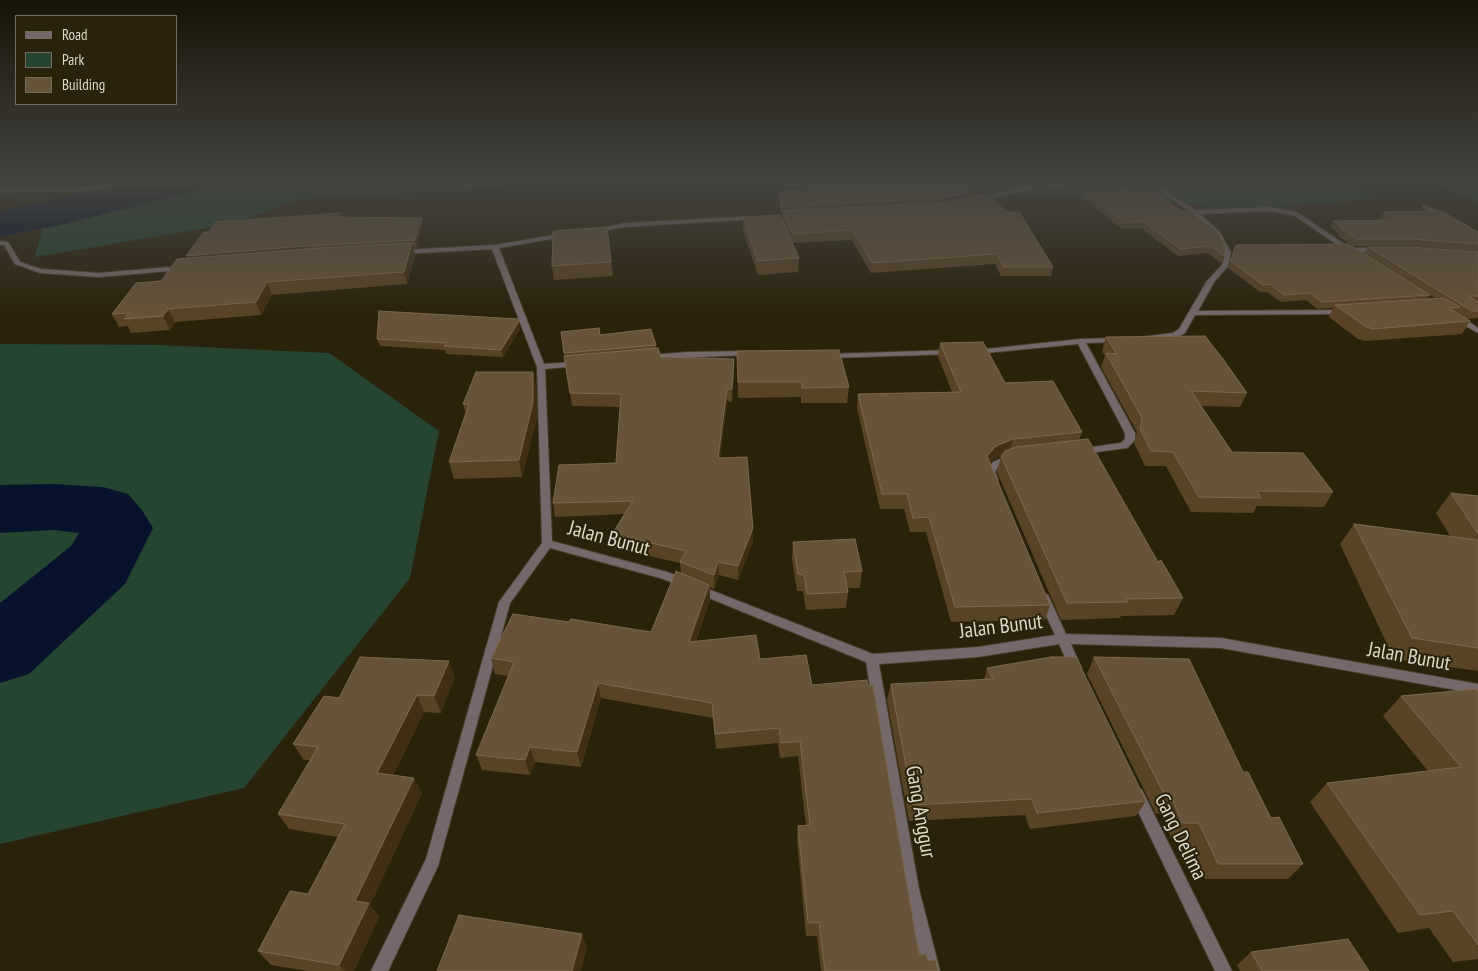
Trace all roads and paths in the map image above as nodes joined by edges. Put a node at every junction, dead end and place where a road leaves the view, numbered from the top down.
1 (618, 226) edge
2 (1210, 226) edge
3 (1314, 226) edge
4 (588, 232) edge
5 (578, 233) edge
6 (0, 243) edge
7 (495, 247) junction
8 (1350, 250) junction
9 (1387, 250) edge
10 (396, 252) edge
11 (1366, 260) edge
12 (194, 267) edge
13 (1347, 312) edge
14 (1192, 313) junction
15 (1454, 316) edge
16 (1478, 331) edge
17 (1126, 339) edge
18 (1135, 339) edge
19 (1080, 341) junction
20 (763, 353) edge
21 (817, 356) edge
22 (639, 358) edge
23 (590, 363) edge
24 (541, 367) junction
25 (1072, 452) edge
26 (1027, 456) edge
27 (997, 490) edge
28 (547, 543) junction
29 (1039, 586) edge
30 (1062, 639) junction
31 (872, 659) junction
32 (1083, 684) edge
33 (1478, 689) edge
34 (1130, 782) edge
35 (379, 971) edge
36 (932, 971) edge
37 (1224, 971) edge

1 - 4 street
2 - 14 street
3 - 8 street
5 - 7 street
6 - 12 street
7 - 10 street
7 - 24 street
8 - 9 street
8 - 11 street
13 - 14 street
14 - 18 street
15 - 16 street
17 - 19 street
19 - 21 street
19 - 25 street
20 - 22 street
23 - 24 street
24 - 28 street
26 - 27 street
28 - 31 street, Jalan Bunut
28 - 35 street
29 - 30 street
30 - 31 street, Jalan Bunut
30 - 32 street
30 - 33 street, Jalan Bunut
31 - 36 street, Gang Anggur
34 - 37 street, Gang Delima

